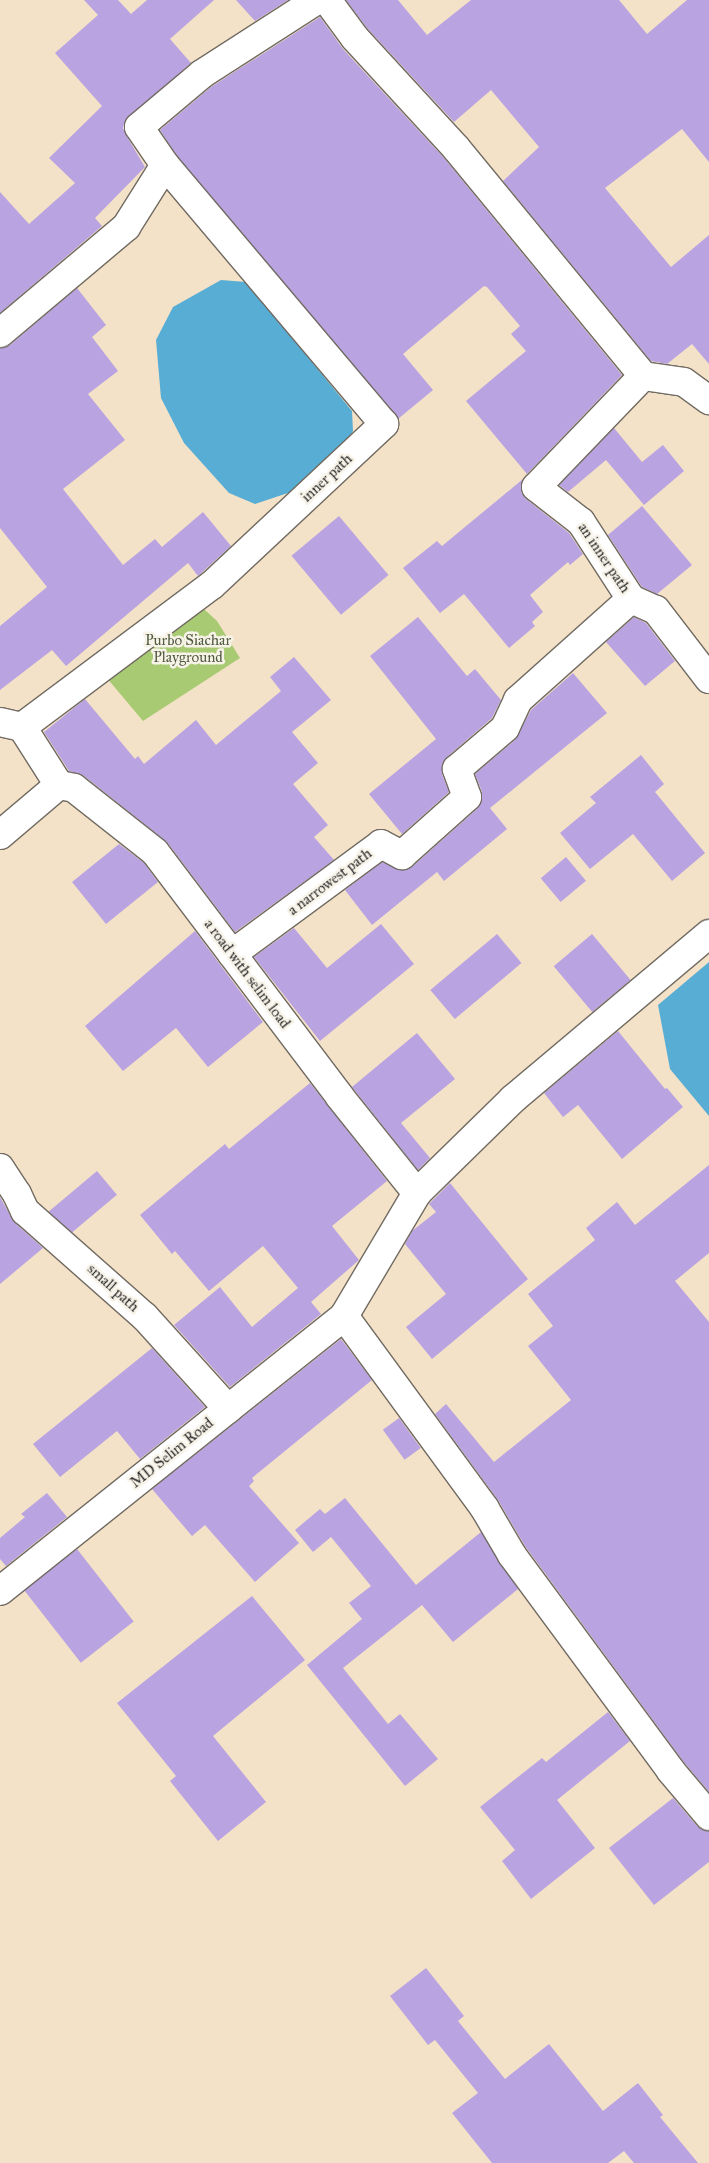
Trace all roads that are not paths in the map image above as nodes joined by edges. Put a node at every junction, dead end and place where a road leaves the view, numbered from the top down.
1 (317, 0) edge
2 (326, 0) edge
3 (165, 165) junction
4 (0, 333) edge
5 (642, 376) junction
6 (709, 400) edge
7 (632, 599) junction
8 (709, 678) edge
9 (11, 724) edge
10 (59, 785) junction
11 (0, 835) edge
12 (709, 934) edge
13 (232, 954) junction
14 (0, 1168) edge
15 (417, 1193) junction
16 (344, 1316) junction
17 (228, 1409) junction
18 (0, 1590) edge
19 (709, 1816) edge

1 - 3 street
2 - 5 street
3 - 4 street
3 - 9 street, inner path
5 - 6 street
5 - 7 street, an inner path
7 - 8 street, an inner path
7 - 13 street, a narrowest path
9 - 10 street
10 - 11 street
10 - 13 street, a road with selim load
12 - 15 street
13 - 15 street, a road with selim load
14 - 17 street, small path
15 - 16 street
16 - 17 street, MD Selim Road
16 - 19 street
17 - 18 street, MD Selim Road

